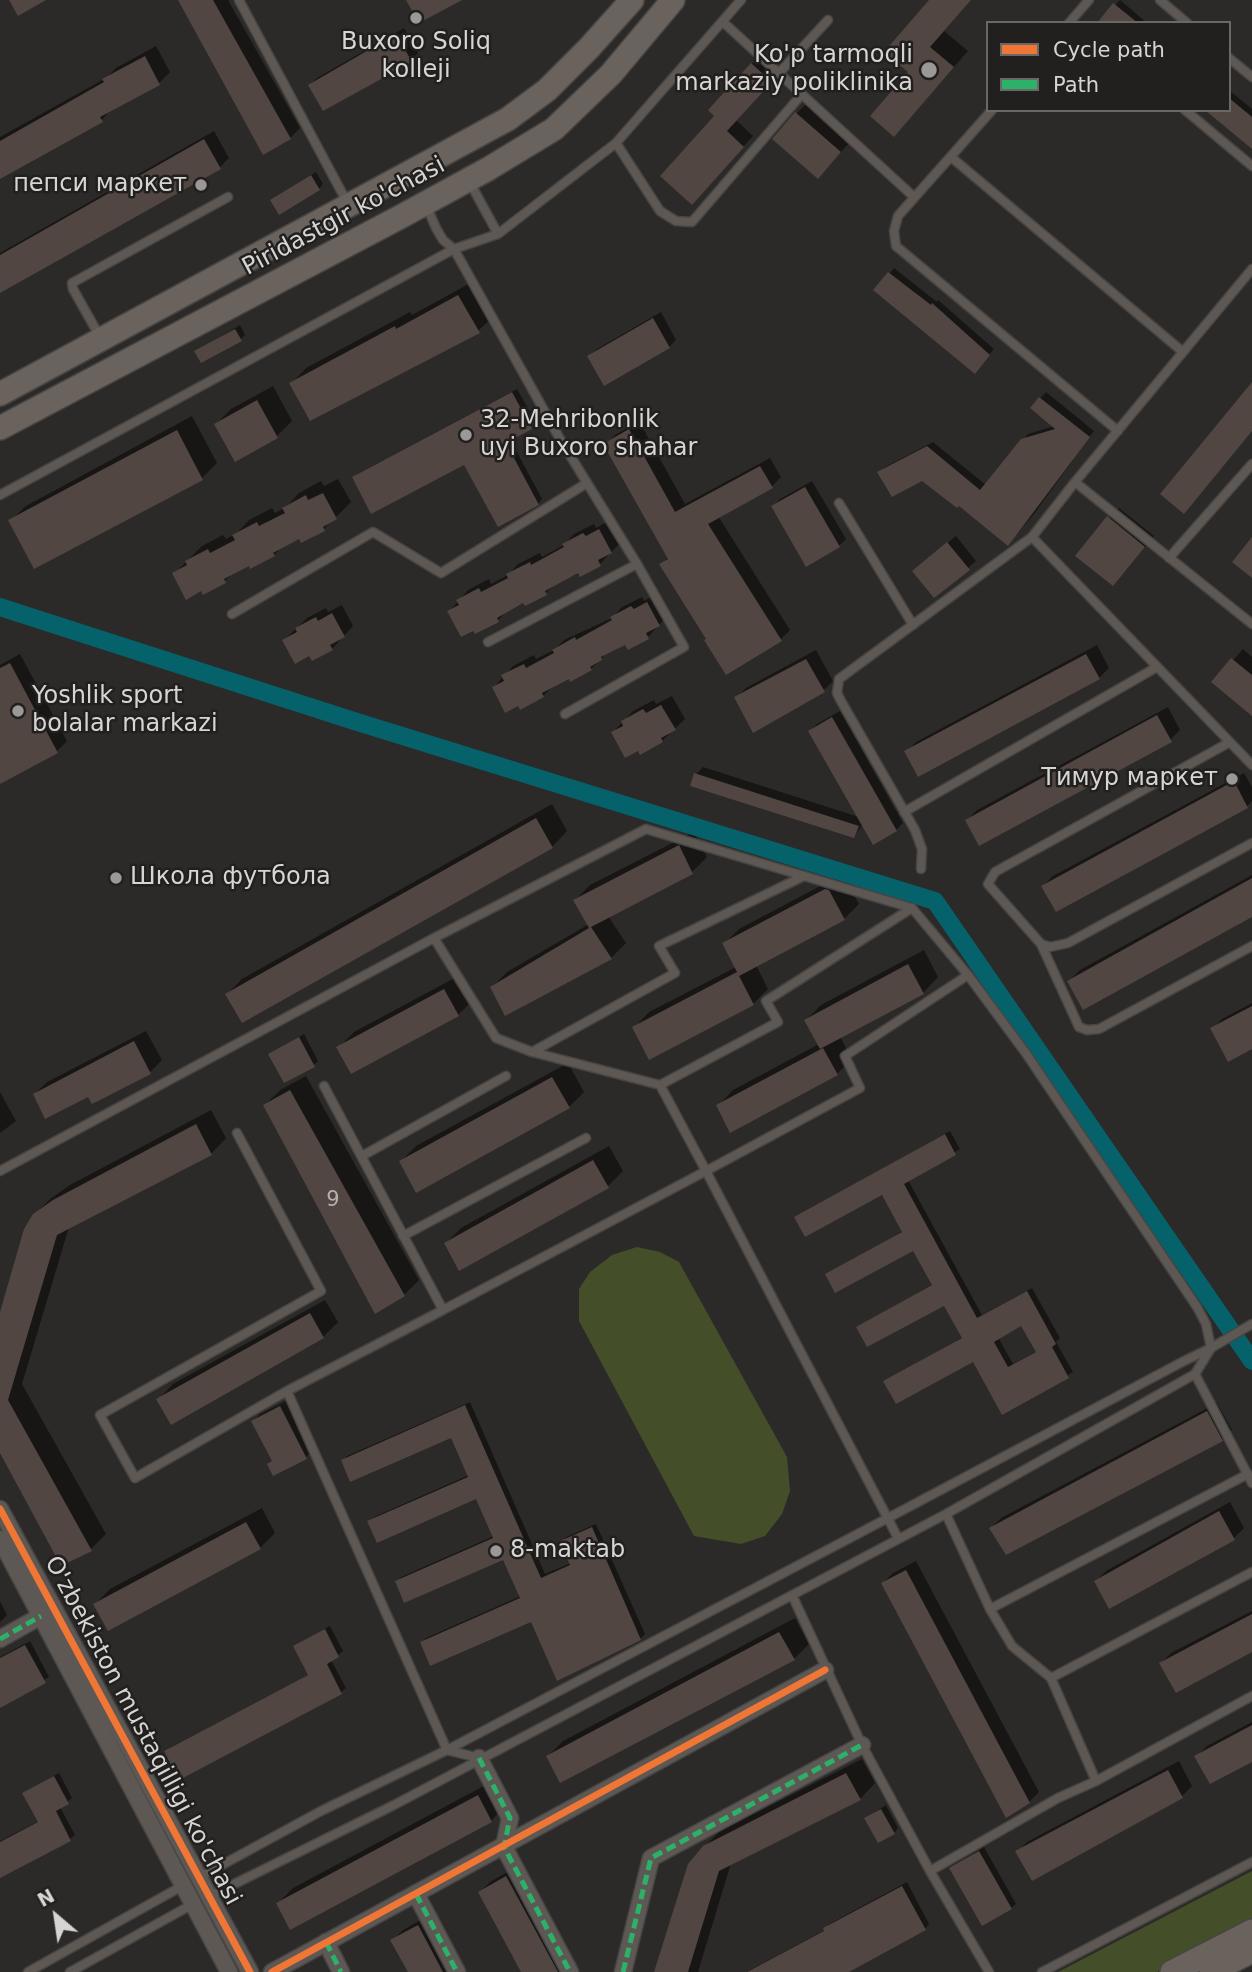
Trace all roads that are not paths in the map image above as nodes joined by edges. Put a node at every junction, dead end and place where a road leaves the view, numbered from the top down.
1 (239, 0) edge
2 (632, 0) edge
3 (673, 0) edge
4 (741, 0) edge
5 (1089, 0) edge
6 (1160, 0) edge
7 (828, 20) dead end
8 (1074, 21) edge
9 (1185, 21) edge
10 (723, 22) junction
11 (1231, 60) edge
12 (779, 73) junction
13 (1252, 77) edge
14 (802, 94) junction
15 (990, 112) edge
16 (1187, 112) edge
17 (616, 143) junction
18 (452, 151) junction
19 (951, 157) junction
20 (1252, 166) edge
21 (468, 180) junction
22 (228, 197) dead end
23 (914, 197) junction
24 (425, 203) junction
25 (350, 206) junction
26 (498, 234) junction
27 (454, 249) junction
28 (1252, 270) edge
29 (101, 340) junction
30 (1183, 352) junction
31 (0, 394) edge
32 (0, 428) edge
33 (1118, 431) junction
34 (1252, 464) edge
35 (1075, 482) junction
36 (587, 483) junction
37 (0, 495) edge
38 (839, 503) dead end
39 (1032, 537) junction
40 (1169, 558) junction
41 (637, 564) junction
42 (232, 614) dead end
43 (1252, 624) edge
44 (913, 625) junction
45 (488, 642) dead end
46 (1157, 667) junction
47 (565, 714) dead end
48 (1230, 742) junction
49 (1252, 765) edge
50 (904, 812) junction
51 (1252, 843) edge
52 (921, 869) dead end
53 (804, 876) junction
54 (912, 908) junction
55 (434, 938) junction
56 (1041, 944) junction
57 (1252, 946) edge
58 (968, 975) junction
59 (533, 1052) junction
60 (506, 1076) dead end
61 (660, 1085) junction
62 (324, 1086) dead end
63 (237, 1133) dead end
64 (586, 1138) dead end
65 (362, 1156) junction
66 (0, 1171) edge
67 (706, 1171) junction
68 (403, 1236) junction
69 (443, 1310) junction
70 (1252, 1324) edge
71 (1211, 1349) junction
72 (1195, 1374) junction
73 (287, 1391) junction
74 (1250, 1478) edge
75 (0, 1509) edge
76 (946, 1514) junction
77 (888, 1518) junction
78 (898, 1538) junction
79 (0, 1539) edge
80 (1252, 1573) edge
81 (792, 1595) junction
82 (990, 1609) junction
83 (41, 1616) junction
84 (0, 1639) edge
85 (825, 1670) junction
86 (1051, 1678) junction
87 (1252, 1696) edge
88 (862, 1745) junction
89 (447, 1750) junction
90 (479, 1758) junction
91 (1096, 1781) junction
92 (504, 1847) junction
93 (1252, 1862) edge
94 (930, 1871) junction
95 (200, 1877) junction
96 (182, 1886) junction
97 (416, 1894) junction
98 (210, 1896) junction
99 (192, 1905) junction
100 (1252, 1931) edge
101 (326, 1942) junction
102 (1252, 1951) edge
103 (28, 1972) edge
104 (70, 1972) edge
105 (229, 1972) edge
106 (250, 1972) edge
107 (272, 1972) edge
108 (341, 1972) edge
109 (457, 1972) edge
110 (570, 1972) edge
111 (623, 1972) edge
112 (989, 1972) edge
113 (1042, 1972) edge
114 (1172, 1972) edge
115 (1211, 1972) edge

1 - 25 lane
2 - 18 main road, Piridastgir ko'chasi
3 - 21 main road, Piridastgir ko'chasi
4 - 10 lane
5 - 8 lane
6 - 9 lane
7 - 12 lane
10 - 12 lane
10 - 17 lane
11 - 13 lane
12 - 14 lane
14 - 17 lane
14 - 23 lane
15 - 19 lane
16 - 20 lane
17 - 26 lane
18 - 21 main road
18 - 25 main road, Piridastgir ko'chasi
19 - 23 lane
19 - 30 lane
21 - 24 main road, Piridastgir ko'chasi
21 - 26 lane
22 - 29 lane
23 - 33 lane
24 - 27 lane
24 - 32 main road, Piridastgir ko'chasi
25 - 29 main road, Piridastgir ko'chasi
26 - 27 lane
27 - 36 lane
27 - 37 lane
28 - 30 lane
29 - 31 main road, Piridastgir ko'chasi
30 - 33 lane
33 - 35 lane
34 - 40 lane
35 - 39 lane
35 - 40 lane
36 - 41 lane
36 - 42 lane
38 - 44 lane
39 - 44 lane
39 - 46 lane
40 - 43 lane
41 - 45 lane
41 - 47 lane
44 - 50 lane
46 - 48 lane
46 - 50 lane
48 - 49 lane
48 - 56 lane
50 - 52 lane
51 - 56 lane
53 - 54 lane
53 - 55 lane
53 - 59 lane
54 - 58 lane
54 - 61 lane
55 - 59 lane
55 - 66 lane
56 - 57 lane
58 - 67 lane
58 - 71 lane
59 - 61 lane
60 - 65 lane
61 - 67 lane
62 - 65 lane
63 - 73 lane
64 - 68 lane
65 - 68 lane
67 - 69 lane
67 - 77 lane
68 - 69 lane
69 - 73 lane
70 - 71 lane
71 - 72 lane
71 - 77 lane
72 - 74 lane
72 - 76 lane
73 - 89 lane
74 - 82 lane
75 - 95 street, O'zbekiston mustaqilligi ko'chasi
76 - 78 lane
76 - 82 lane
77 - 78 lane
77 - 89 lane
78 - 81 lane
79 - 83 street, O'zbekiston mustaqilligi ko'chasi
80 - 86 lane
81 - 85 lane
81 - 90 lane
82 - 86 lane
83 - 84 street
83 - 96 street, O'zbekiston mustaqilligi ko'chasi
85 - 88 lane
85 - 92 street
86 - 91 lane
87 - 91 lane
88 - 94 lane
88 - 111 street
89 - 90 lane
89 - 95 lane
90 - 92 street
90 - 98 lane
91 - 94 lane
92 - 97 street
92 - 110 street
93 - 113 lane
94 - 112 lane
95 - 96 lane
95 - 98 street, O'zbekiston mustaqilligi ko'chasi
96 - 99 street, O'zbekiston mustaqilligi ko'chasi
96 - 103 lane
97 - 101 street
97 - 109 street
98 - 99 lane
98 - 106 street, O'zbekiston mustaqilligi ko'chasi
99 - 104 lane
99 - 105 street, O'zbekiston mustaqilligi ko'chasi
100 - 114 main road
101 - 107 street
101 - 108 street
102 - 115 main road

